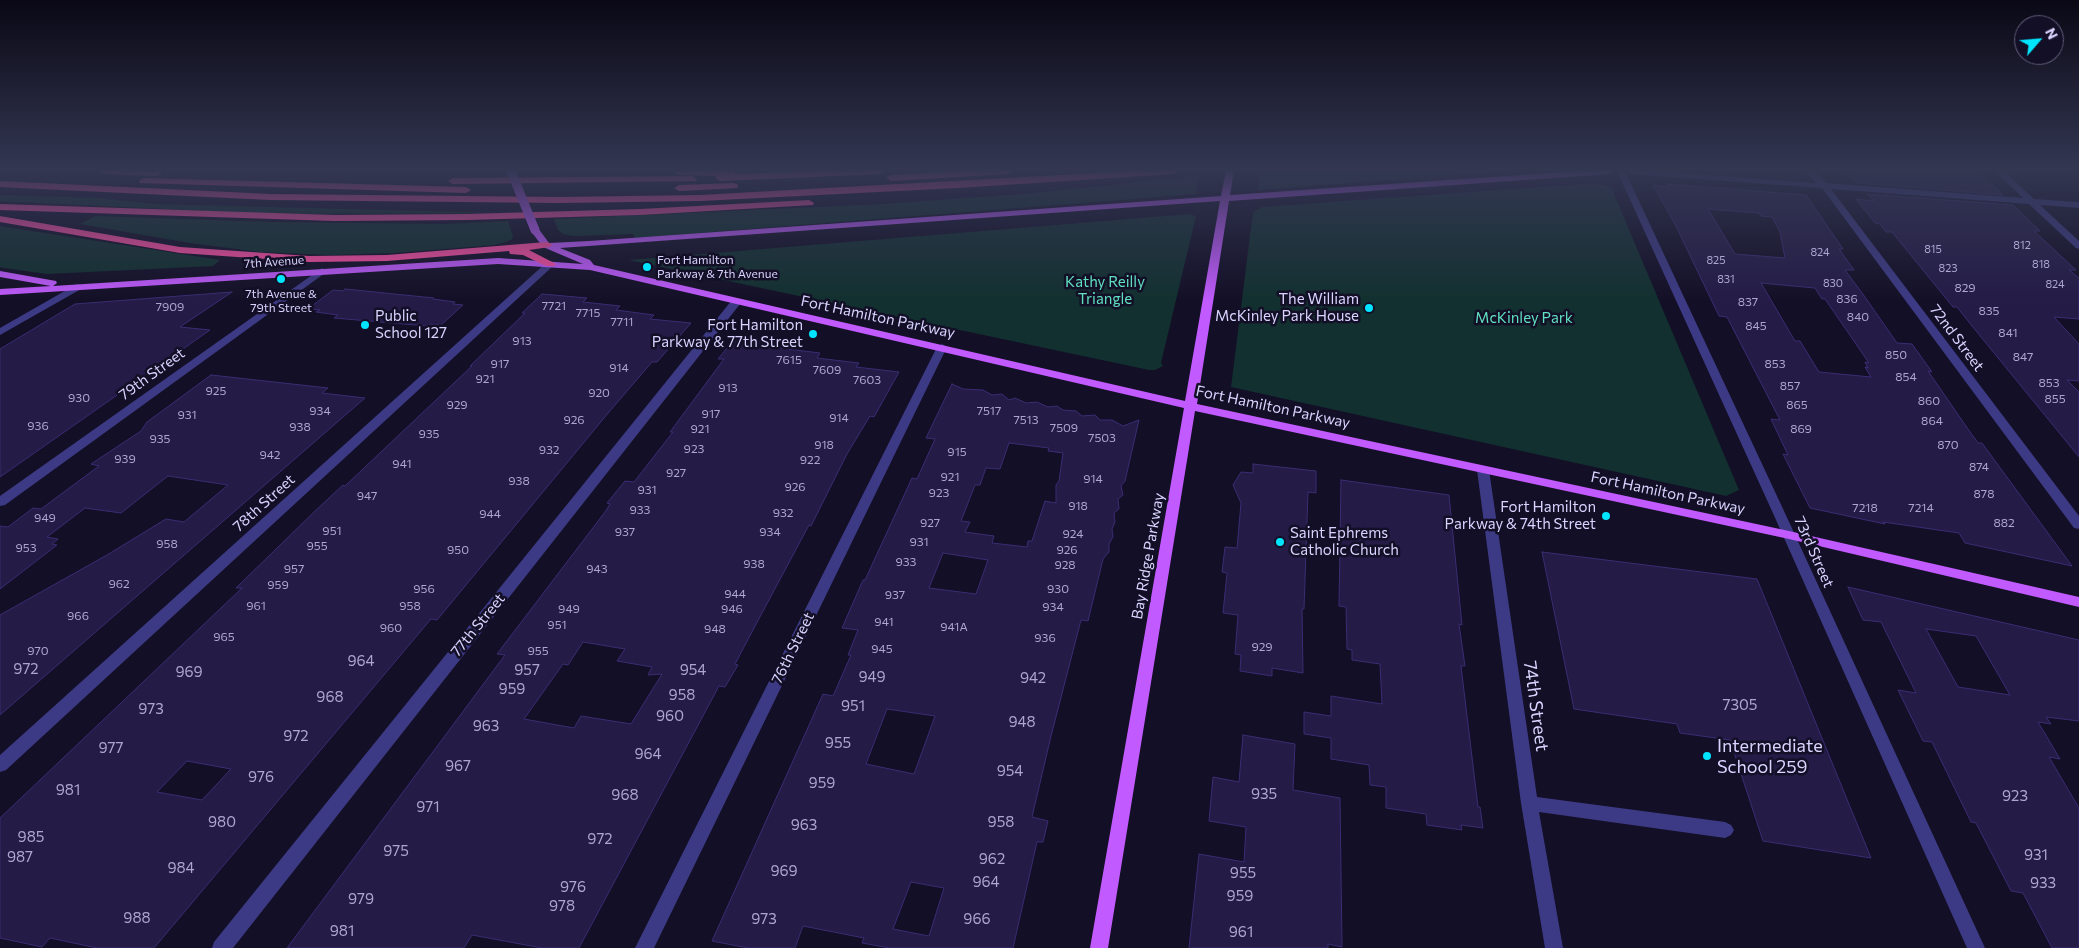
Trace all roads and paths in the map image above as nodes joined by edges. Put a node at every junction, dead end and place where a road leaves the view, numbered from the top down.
1 (251, 215) edge
2 (529, 215) edge
3 (546, 215) edge
4 (994, 215) edge
5 (1222, 215) edge
6 (1641, 215) edge
7 (1847, 215) edge
8 (2047, 215) edge
9 (0, 219) edge
10 (546, 245) junction
11 (2079, 246) edge
12 (493, 250) junction
13 (550, 264) junction
14 (591, 267) junction
15 (322, 271) junction
16 (0, 274) edge
17 (77, 287) junction
18 (0, 292) edge
19 (736, 302) junction
20 (0, 332) edge
21 (942, 347) junction
22 (1190, 406) junction
23 (1483, 470) junction
24 (0, 502) edge
25 (2079, 525) edge
26 (1789, 535) junction
27 (2079, 602) edge
28 (0, 765) edge
29 (1529, 803) junction
30 (1725, 830) dead end
31 (221, 948) edge
32 (644, 948) edge
33 (1099, 948) edge
34 (1554, 948) edge
35 (1976, 948) edge

1 - 3 highway
2 - 10 main road, bridge
4 - 10 main road
5 - 22 main road, Bay Ridge Parkway
6 - 26 street, 73rd Street
7 - 25 street, 72nd Street
8 - 11 street
9 - 12 highway
10 - 12 highway
10 - 14 main road, Fort Hamilton Parkway
12 - 13 highway
13 - 14 main road, 7th Avenue
13 - 15 main road, 7th Avenue
13 - 28 street, 78th Street
14 - 19 main road, Fort Hamilton Parkway
15 - 17 main road, 7th Avenue
15 - 24 street, 79th Street
16 - 17 main road
17 - 18 main road, 7th Avenue
17 - 20 street
19 - 21 main road, Fort Hamilton Parkway
19 - 31 street, 77th Street
21 - 22 main road, Fort Hamilton Parkway
21 - 32 street, 76th Street
22 - 23 main road, Fort Hamilton Parkway
22 - 33 main road, Bay Ridge Parkway
23 - 26 main road, Fort Hamilton Parkway
23 - 29 street, 74th Street
26 - 27 main road, Fort Hamilton Parkway
26 - 35 street, 73rd Street
29 - 30 street
29 - 34 street, 74th Street

